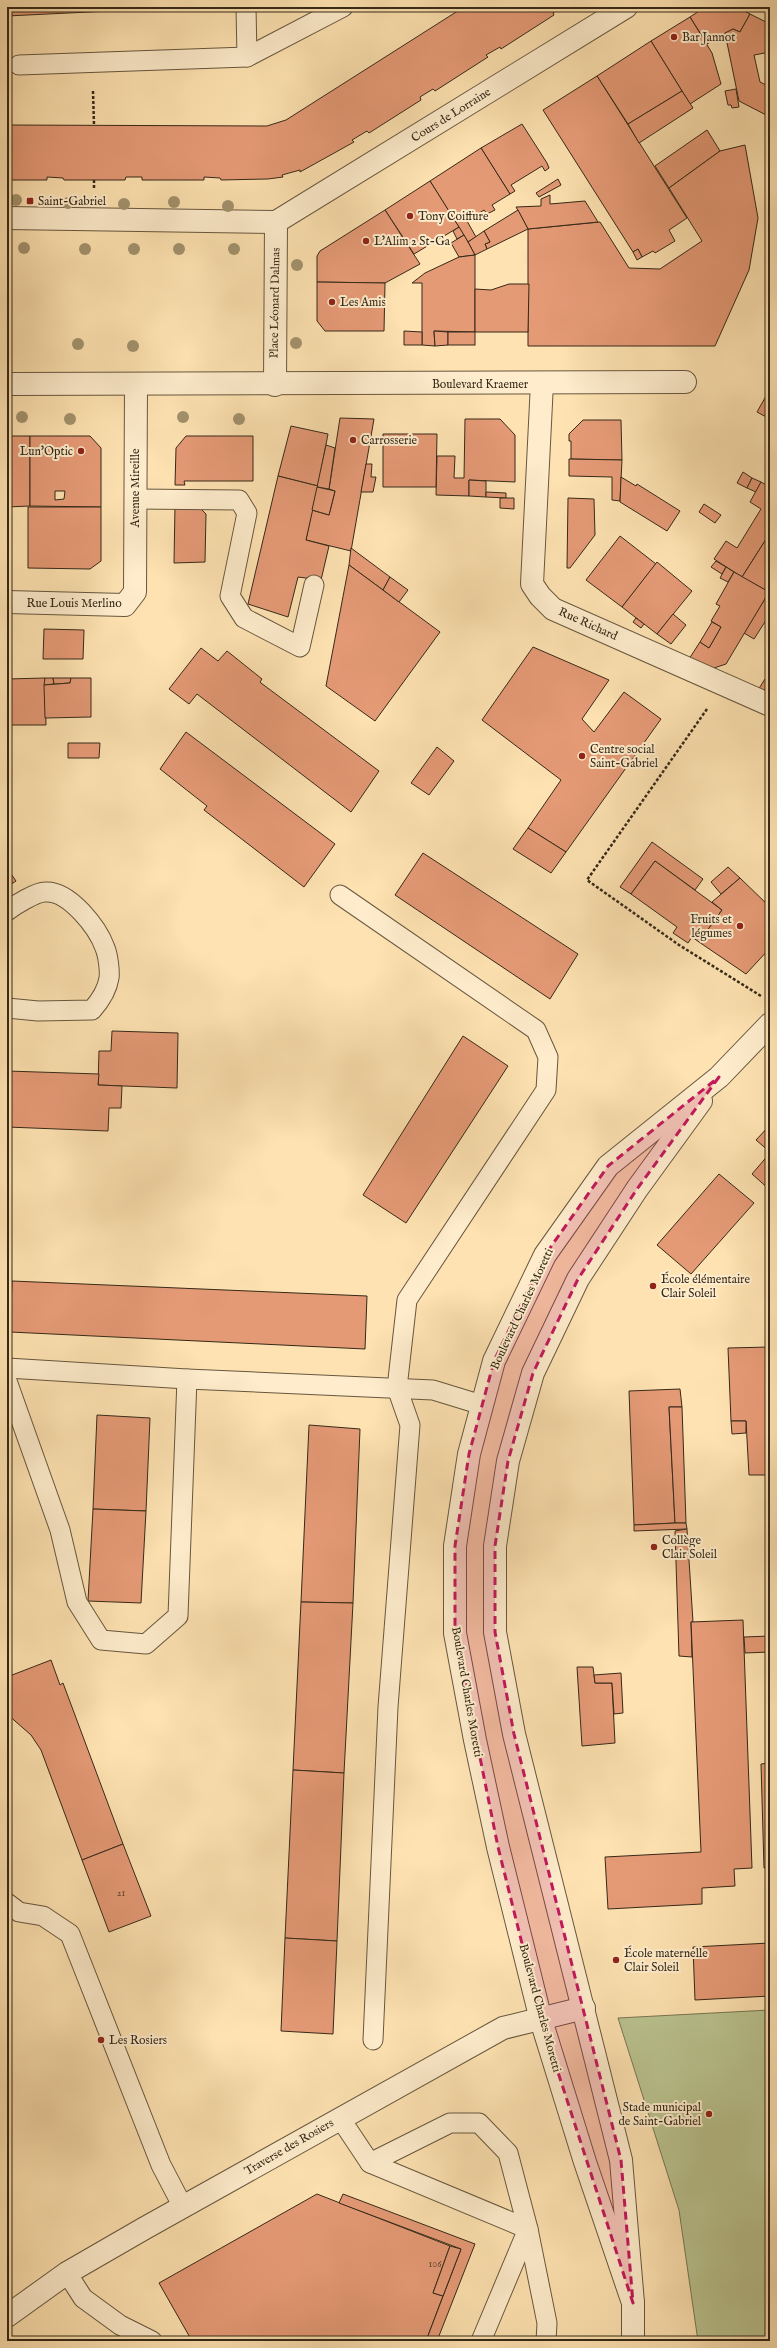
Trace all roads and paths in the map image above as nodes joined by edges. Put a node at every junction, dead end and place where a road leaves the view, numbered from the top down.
1 (246, 7) edge
2 (343, 7) edge
3 (626, 7) edge
4 (247, 57) junction
5 (92, 62) junction
6 (19, 65) dead end
7 (94, 125) dead end
8 (7, 218) edge
9 (276, 222) junction
10 (685, 382) dead end
11 (542, 383) junction
12 (7, 384) edge
13 (136, 384) junction
14 (275, 385) junction
15 (135, 499) junction
16 (314, 585) dead end
17 (135, 592) joint
18 (7, 602) edge
19 (724, 685) junction
20 (770, 705) edge
21 (340, 895) dead end
22 (7, 911) edge
23 (764, 998) dead end
24 (7, 1008) edge
25 (770, 1024) edge
26 (719, 1077) junction
27 (7, 1368) edge
28 (187, 1379) junction
29 (7, 1381) edge
30 (397, 1388) junction
31 (482, 1405) junction
32 (11, 1909) edge
33 (584, 2008) junction
34 (541, 2020) junction
35 (373, 2040) dead end
36 (340, 2118) junction
37 (370, 2163) junction
38 (183, 2207) junction
39 (528, 2229) junction
40 (67, 2273) junction
41 (633, 2303) junction
42 (7, 2316) edge
43 (152, 2341) edge
44 (481, 2341) edge
45 (546, 2341) edge
46 (633, 2341) edge

1 - 4 lane
2 - 4 lane
3 - 9 street, Cours de Lorraine
4 - 5 lane
5 - 6 lane
5 - 7 path
8 - 9 street
9 - 14 street, Place Léonard Dalmas
10 - 11 street, Boulevard Kraemer
11 - 14 street, Boulevard Kraemer
11 - 19 street, Rue Richard
12 - 13 street
13 - 14 street
13 - 15 street, Avenue Mireille
15 - 16 lane
15 - 17 street, Avenue Mireille
17 - 18 street, Rue Louis Merlino
19 - 20 street, Rue Richard
19 - 23 path
21 - 30 lane
22 - 24 lane
25 - 26 street, Boulevard Charles Moretti
26 - 31 street, Boulevard Charles Moretti
26 - 33 street, Boulevard Charles Moretti
27 - 28 lane
28 - 29 lane
28 - 30 lane
30 - 31 lane
30 - 35 lane
31 - 34 street, Boulevard Charles Moretti
32 - 38 lane
33 - 34 street, Traverse des Rosiers
33 - 41 street, Boulevard Charles Moretti
34 - 36 street, Traverse des Rosiers
34 - 41 street, Boulevard Charles Moretti
36 - 37 lane
36 - 38 street, Traverse des Rosiers
37 - 39 lane
37 - 39 lane
38 - 40 street, Traverse des Rosiers
39 - 44 lane
39 - 45 lane
40 - 42 street, Traverse des Rosiers
40 - 43 lane
41 - 46 street, Boulevard Charles Moretti

